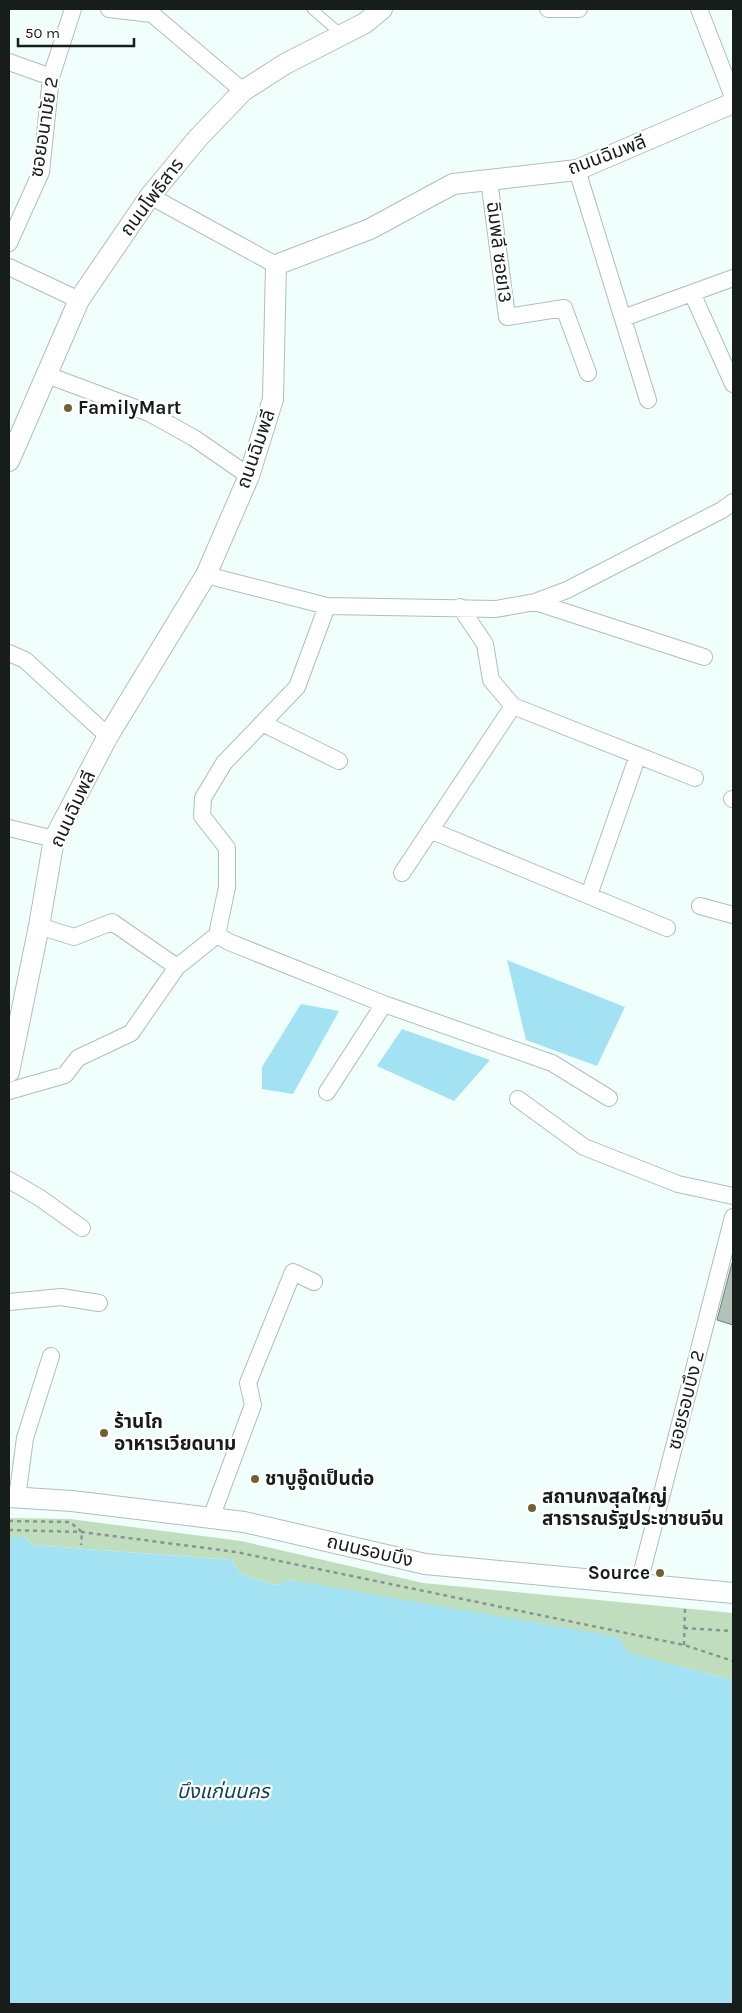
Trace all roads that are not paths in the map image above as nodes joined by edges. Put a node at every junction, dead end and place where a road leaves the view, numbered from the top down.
1 (73, 9) edge
2 (109, 9) edge
3 (312, 9) edge
4 (382, 9) edge
5 (548, 9) edge
6 (579, 9) edge
7 (699, 9) edge
8 (156, 12) edge
9 (342, 35) junction
10 (9, 62) edge
11 (50, 77) junction
12 (242, 91) junction
13 (733, 97) edge
14 (733, 103) edge
15 (576, 170) junction
16 (490, 180) junction
17 (150, 196) junction
18 (9, 243) edge
19 (276, 265) junction
20 (9, 267) edge
21 (733, 278) edge
22 (692, 293) junction
23 (78, 300) junction
24 (623, 318) junction
25 (588, 373) dead end
26 (47, 375) junction
27 (733, 384) edge
28 (648, 400) dead end
29 (9, 461) edge
30 (249, 476) junction
31 (729, 509) edge
32 (206, 575) junction
33 (536, 602) junction
34 (327, 606) junction
35 (460, 607) junction
36 (9, 653) edge
37 (704, 657) dead end
38 (513, 706) junction
39 (262, 723) junction
40 (108, 736) junction
41 (638, 755) junction
42 (339, 761) dead end
43 (695, 778) dead end
44 (9, 828) edge
45 (430, 830) junction
46 (54, 839) junction
47 (402, 874) dead end
48 (589, 895) junction
49 (700, 906) dead end
50 (733, 915) edge
51 (39, 926) junction
52 (667, 928) dead end
53 (217, 935) junction
54 (177, 967) junction
55 (384, 1004) junction
56 (9, 1072) edge
57 (9, 1091) edge
58 (327, 1092) dead end
59 (609, 1098) dead end
60 (518, 1099) dead end
61 (9, 1180) edge
62 (733, 1196) edge
63 (733, 1217) edge
64 (82, 1228) dead end
65 (314, 1282) dead end
66 (9, 1302) edge
67 (99, 1303) dead end
68 (51, 1356) dead end
69 (13, 1497) edge
70 (211, 1518) junction
71 (639, 1583) junction
72 (733, 1593) edge

1 - 11 street, ซอยอนามัย 2
2 - 8 street
3 - 9 lane
4 - 9 street, ถนนโพธิสาร
5 - 6 street
7 - 13 street
8 - 12 street
9 - 12 street, ถนนโพธิสาร
10 - 11 street
11 - 18 street, ซอยอนามัย 2
12 - 17 street, ถนนโพธิสาร
14 - 15 street, ถนนฉิมพลี
15 - 16 street, ถนนฉิมพลี
15 - 24 street
16 - 19 street, ถนนฉิมพลี
16 - 25 street, ฉิมพลี ซอย13
17 - 19 street
17 - 23 street, ถนนโพธิสาร
19 - 30 street, ถนนฉิมพลี
20 - 23 street
21 - 22 street
22 - 24 street
22 - 27 street
23 - 26 street, ถนนโพธิสาร
24 - 28 street
26 - 29 street, ถนนโพธิสาร
26 - 30 street
30 - 32 street, ถนนฉิมพลี
31 - 33 street
32 - 34 street
32 - 40 street, ถนนฉิมพลี
33 - 35 street
33 - 37 street
34 - 35 street
34 - 39 street
35 - 38 street
36 - 40 street
38 - 41 street
38 - 45 street
39 - 42 street
39 - 53 street
40 - 46 street, ถนนฉิมพลี
41 - 43 street
41 - 48 street
44 - 46 street
45 - 47 street
45 - 48 street
46 - 51 street, ถนนฉิมพลี
48 - 52 street
49 - 50 street
51 - 54 street
51 - 56 street, ถนนฉิมพลี
53 - 54 street
53 - 55 street
54 - 57 street
55 - 58 street
55 - 59 street
60 - 62 street
61 - 64 street
63 - 71 street, ซอยรอบบึง 2
65 - 70 street
66 - 67 street
68 - 69 street
69 - 70 street, ถนนรอบบึง
70 - 71 street, ถนนรอบบึง
71 - 72 street, ถนนรอบบึง

